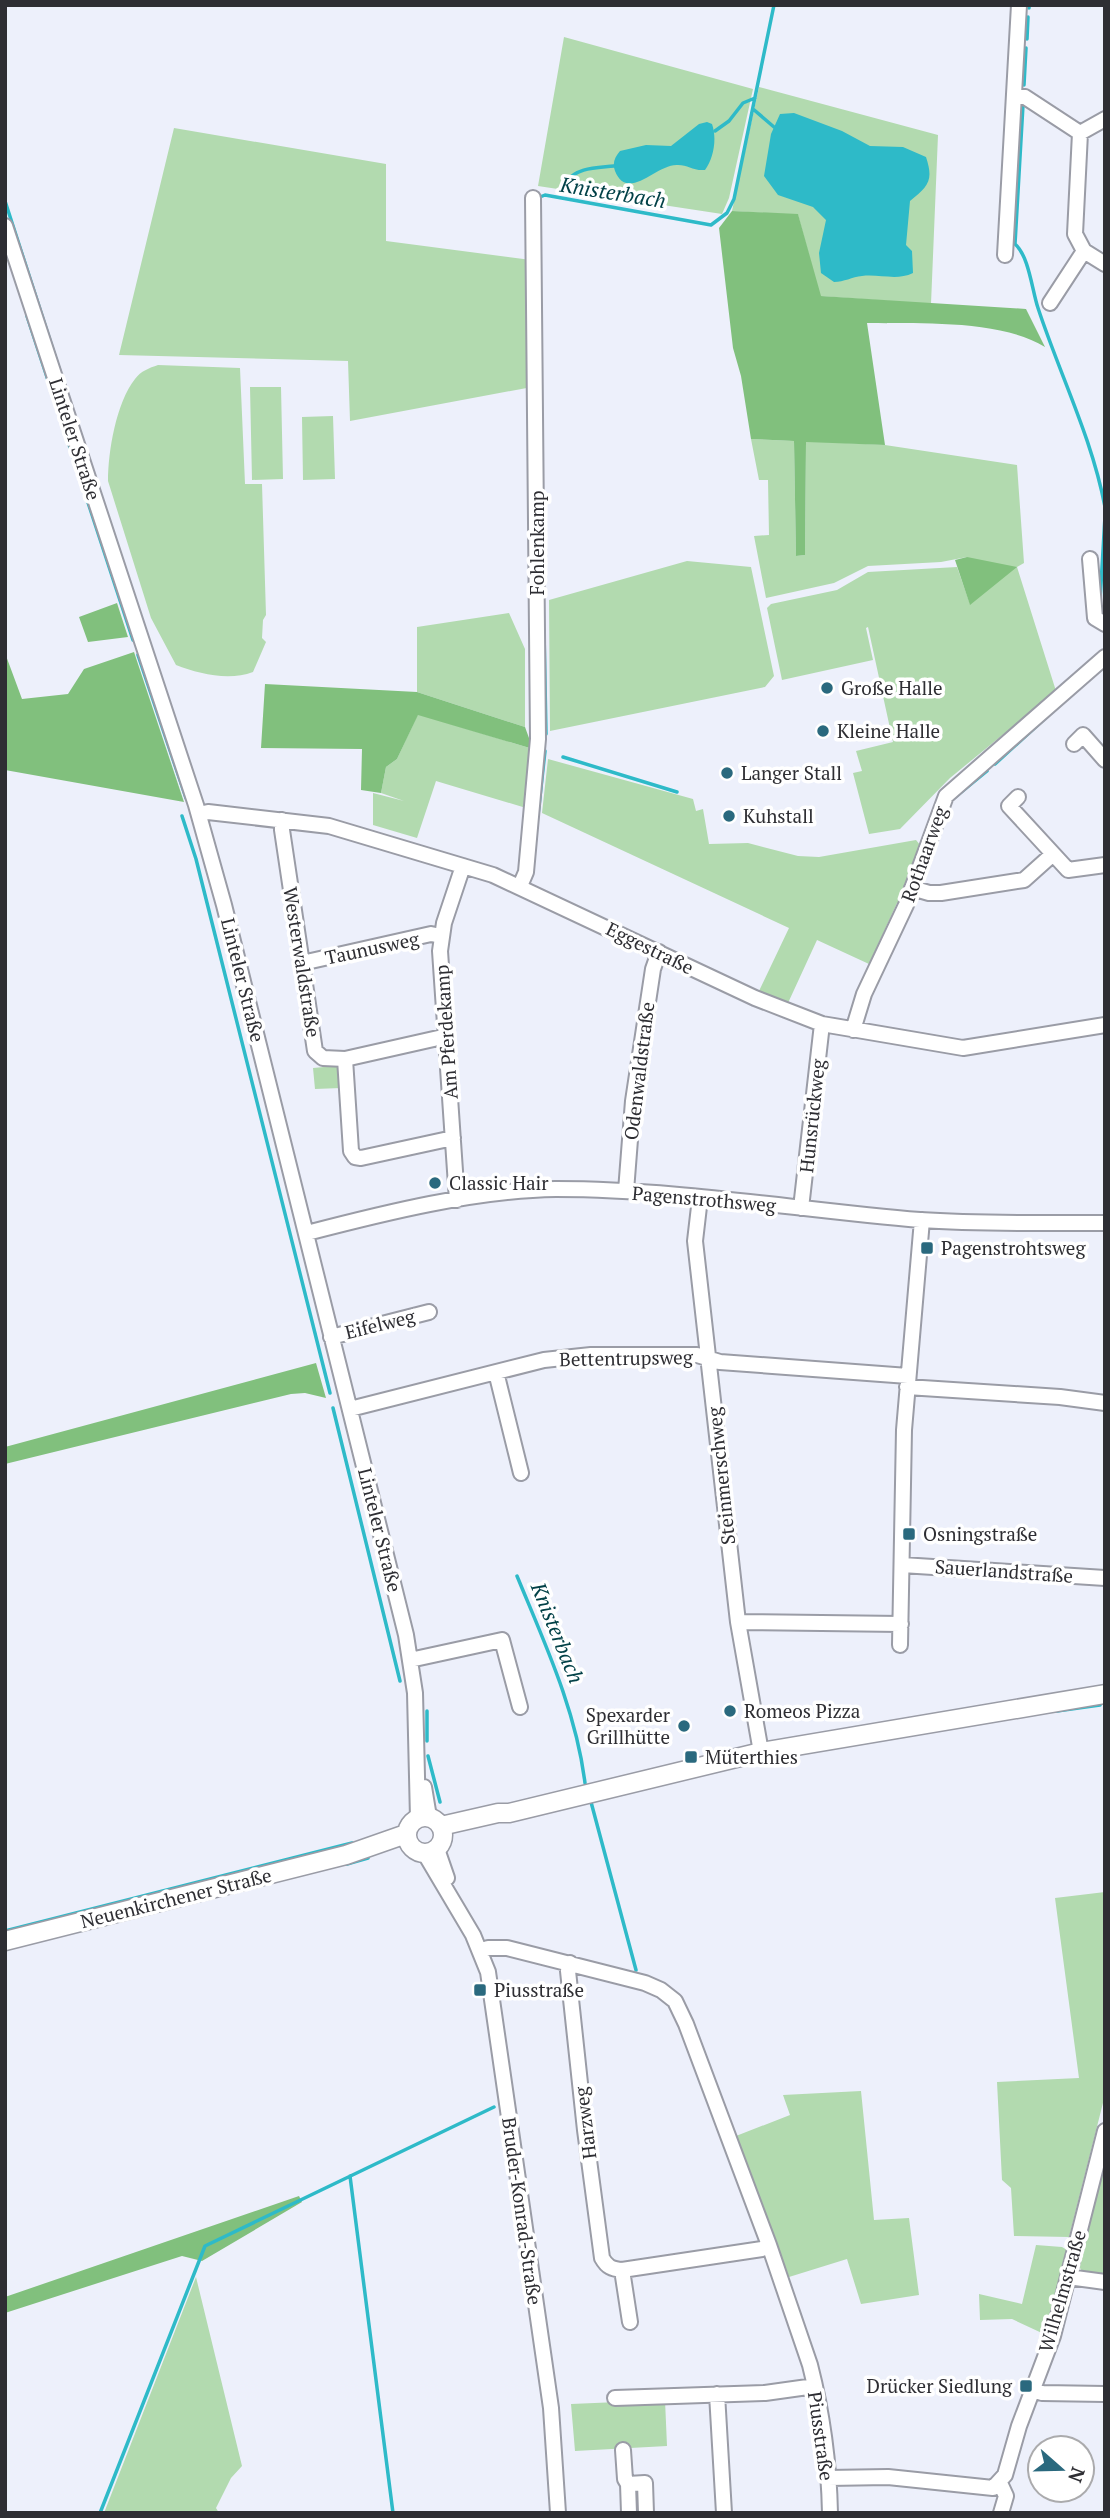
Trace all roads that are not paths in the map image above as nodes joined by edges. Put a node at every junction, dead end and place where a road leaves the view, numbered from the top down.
1 (1019, 5) edge
2 (1014, 96) junction
3 (1105, 119) edge
4 (1080, 133) junction
5 (533, 198) dead end
6 (5, 226) edge
7 (1084, 251) junction
8 (1005, 255) dead end
9 (1105, 264) edge
10 (1050, 303) dead end
11 (1090, 559) dead end
12 (1105, 624) edge
13 (1105, 657) edge
14 (1074, 744) dead end
15 (1105, 760) edge
16 (1018, 797) dead end
17 (199, 814) junction
18 (282, 820) junction
19 (1053, 854) junction
20 (1105, 865) edge
21 (463, 866) junction
22 (520, 886) junction
23 (912, 888) junction
24 (441, 936) junction
25 (659, 953) junction
26 (302, 963) junction
27 (822, 1024) junction
28 (1105, 1025) edge
29 (853, 1030) junction
30 (447, 1036) junction
31 (345, 1059) junction
32 (453, 1138) junction
33 (625, 1191) junction
34 (700, 1198) junction
35 (457, 1200) junction
36 (801, 1208) junction
37 (922, 1220) junction
38 (1105, 1223) edge
39 (307, 1233) junction
40 (429, 1312) dead end
41 (331, 1337) junction
42 (709, 1359) junction
43 (496, 1372) junction
44 (908, 1382) junction
45 (1105, 1403) edge
46 (350, 1409) junction
47 (521, 1473) dead end
48 (902, 1565) junction
49 (1105, 1578) edge
50 (738, 1622) junction
51 (901, 1623) junction
52 (900, 1645) dead end
53 (410, 1660) junction
54 (1105, 1694) edge
55 (520, 1707) dead end
56 (761, 1752) junction
57 (426, 1835) junction
58 (5, 1941) edge
59 (481, 1951) junction
60 (570, 1963) junction
61 (1105, 2131) edge
62 (769, 2245) junction
63 (622, 2270) junction
64 (1068, 2277) junction
65 (1105, 2282) edge
66 (629, 2322) dead end
67 (815, 2386) junction
68 (1032, 2390) junction
69 (717, 2394) junction
70 (1105, 2394) edge
71 (615, 2399) dead end
72 (623, 2450) dead end
73 (828, 2478) junction
74 (1000, 2483) junction
75 (628, 2484) junction
76 (558, 2513) edge
77 (629, 2513) edge
78 (646, 2513) edge
79 (724, 2513) edge
80 (830, 2513) edge
81 (1001, 2513) edge

1 - 2 street
2 - 4 street
2 - 8 street
3 - 4 street
4 - 7 street
5 - 22 street, Fohlenkamp
6 - 17 street, Linteler Straße
7 - 9 street
7 - 10 street
11 - 12 street
13 - 23 street, Rothaarweg
14 - 15 street
16 - 19 street
17 - 18 street, Eggestraße
17 - 39 street, Linteler Straße
18 - 21 street, Eggestraße
18 - 26 street, Westerwaldstraße
19 - 20 street
19 - 23 street
21 - 22 street, Eggestraße
21 - 24 street, Am Pferdekamp
22 - 25 street, Eggestraße
23 - 29 street, Rothaarweg
24 - 26 street, Taunusweg
24 - 30 street, Am Pferdekamp
25 - 27 street, Eggestraße
25 - 33 street, Odenwaldstraße
26 - 31 street, Westerwaldstraße
27 - 29 street, Eggestraße
27 - 36 street, Hunsrückweg
28 - 29 street, Eggestraße
30 - 31 street
30 - 32 street, Am Pferdekamp
31 - 32 street
32 - 35 street, Am Pferdekamp
33 - 34 street, Pagenstrothsweg
33 - 35 street, Pagenstrothsweg
34 - 36 street, Pagenstrothsweg
34 - 42 street, Steinmerschweg
35 - 39 street, Pagenstrothsweg
36 - 37 street, Pagenstrothsweg
37 - 38 street, Pagenstrothsweg
37 - 44 street
39 - 41 street, Linteler Straße
40 - 41 street, Eifelweg
41 - 46 street, Linteler Straße
42 - 43 street, Bettentrupsweg
42 - 44 street, Bettentrupsweg
42 - 50 street, Steinmerschweg
43 - 46 street, Bettentrupsweg
43 - 47 street
44 - 45 street, Bettentrupsweg
44 - 48 street
46 - 53 street, Linteler Straße
48 - 49 street, Sauerlandstraße
48 - 51 street
50 - 51 street
50 - 56 street, Steinmerschweg
51 - 52 street
53 - 55 street
53 - 57 street, Linteler Straße
54 - 56 main road, Neuenkirchener Straße
56 - 57 main road, Neuenkirchener Straße
57 - 58 main road, Neuenkirchener Straße
57 - 59 street, Bruder-Konrad-Straße
59 - 60 street, Piusstraße
59 - 76 street, Bruder-Konrad-Straße
60 - 62 street, Piusstraße
60 - 63 street, Harzweg
61 - 64 street, Wilhelmstraße
62 - 63 street
62 - 67 street, Piusstraße
63 - 66 street
64 - 65 street
64 - 68 street, Wilhelmstraße
67 - 69 street
67 - 73 street, Piusstraße
68 - 70 street
68 - 74 street, Wilhelmstraße
69 - 71 street
69 - 79 street
72 - 75 street
73 - 74 street
73 - 80 street, Piusstraße
74 - 81 street
75 - 77 street
75 - 78 street

